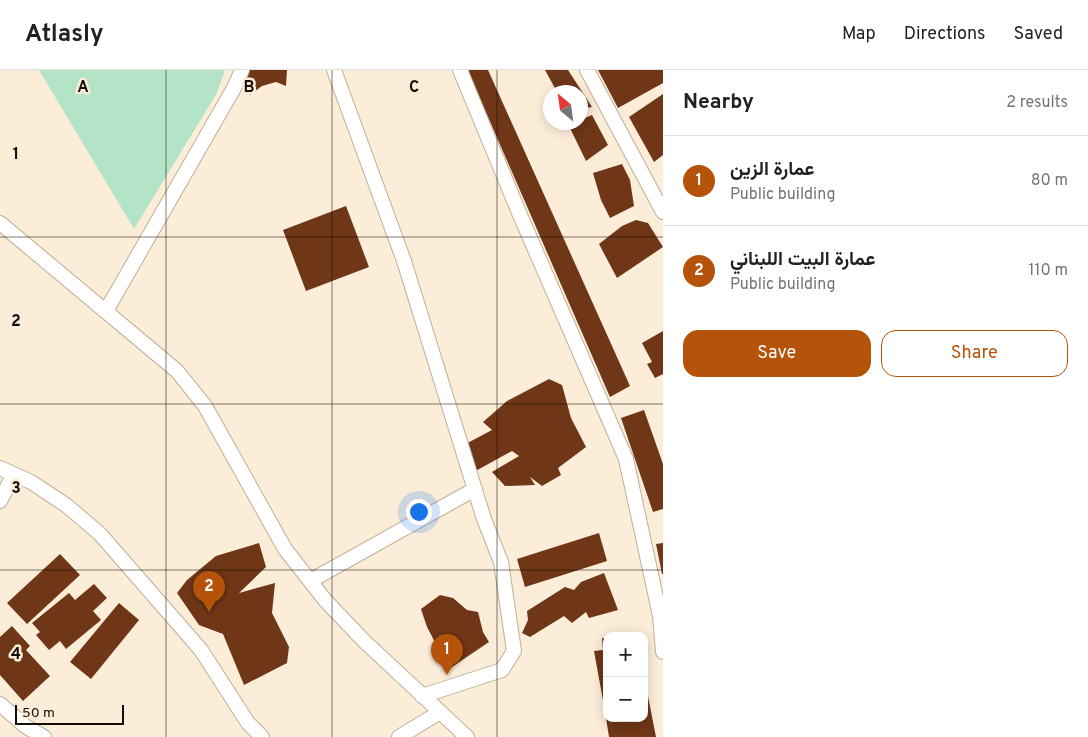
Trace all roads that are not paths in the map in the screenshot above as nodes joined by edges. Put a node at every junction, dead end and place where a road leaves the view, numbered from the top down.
1 (242, 70) edge
2 (334, 70) edge
3 (460, 70) edge
4 (587, 70) edge
5 (663, 212) edge
6 (0, 223) edge
7 (106, 311) junction
8 (0, 468) edge
9 (14, 474) junction
10 (475, 489) junction
11 (0, 501) edge
12 (310, 581) junction
13 (663, 652) edge
14 (422, 696) junction
15 (0, 704) edge
16 (440, 712) junction
17 (44, 737) edge
18 (262, 737) edge
19 (399, 737) edge
20 (467, 737) edge

1 - 7 street
2 - 10 street
3 - 13 street
4 - 5 street
6 - 7 street
7 - 12 street
8 - 9 street
9 - 11 street
9 - 18 street
10 - 12 street
10 - 14 street
12 - 14 street
14 - 16 street
15 - 17 street
16 - 19 street
16 - 20 street

